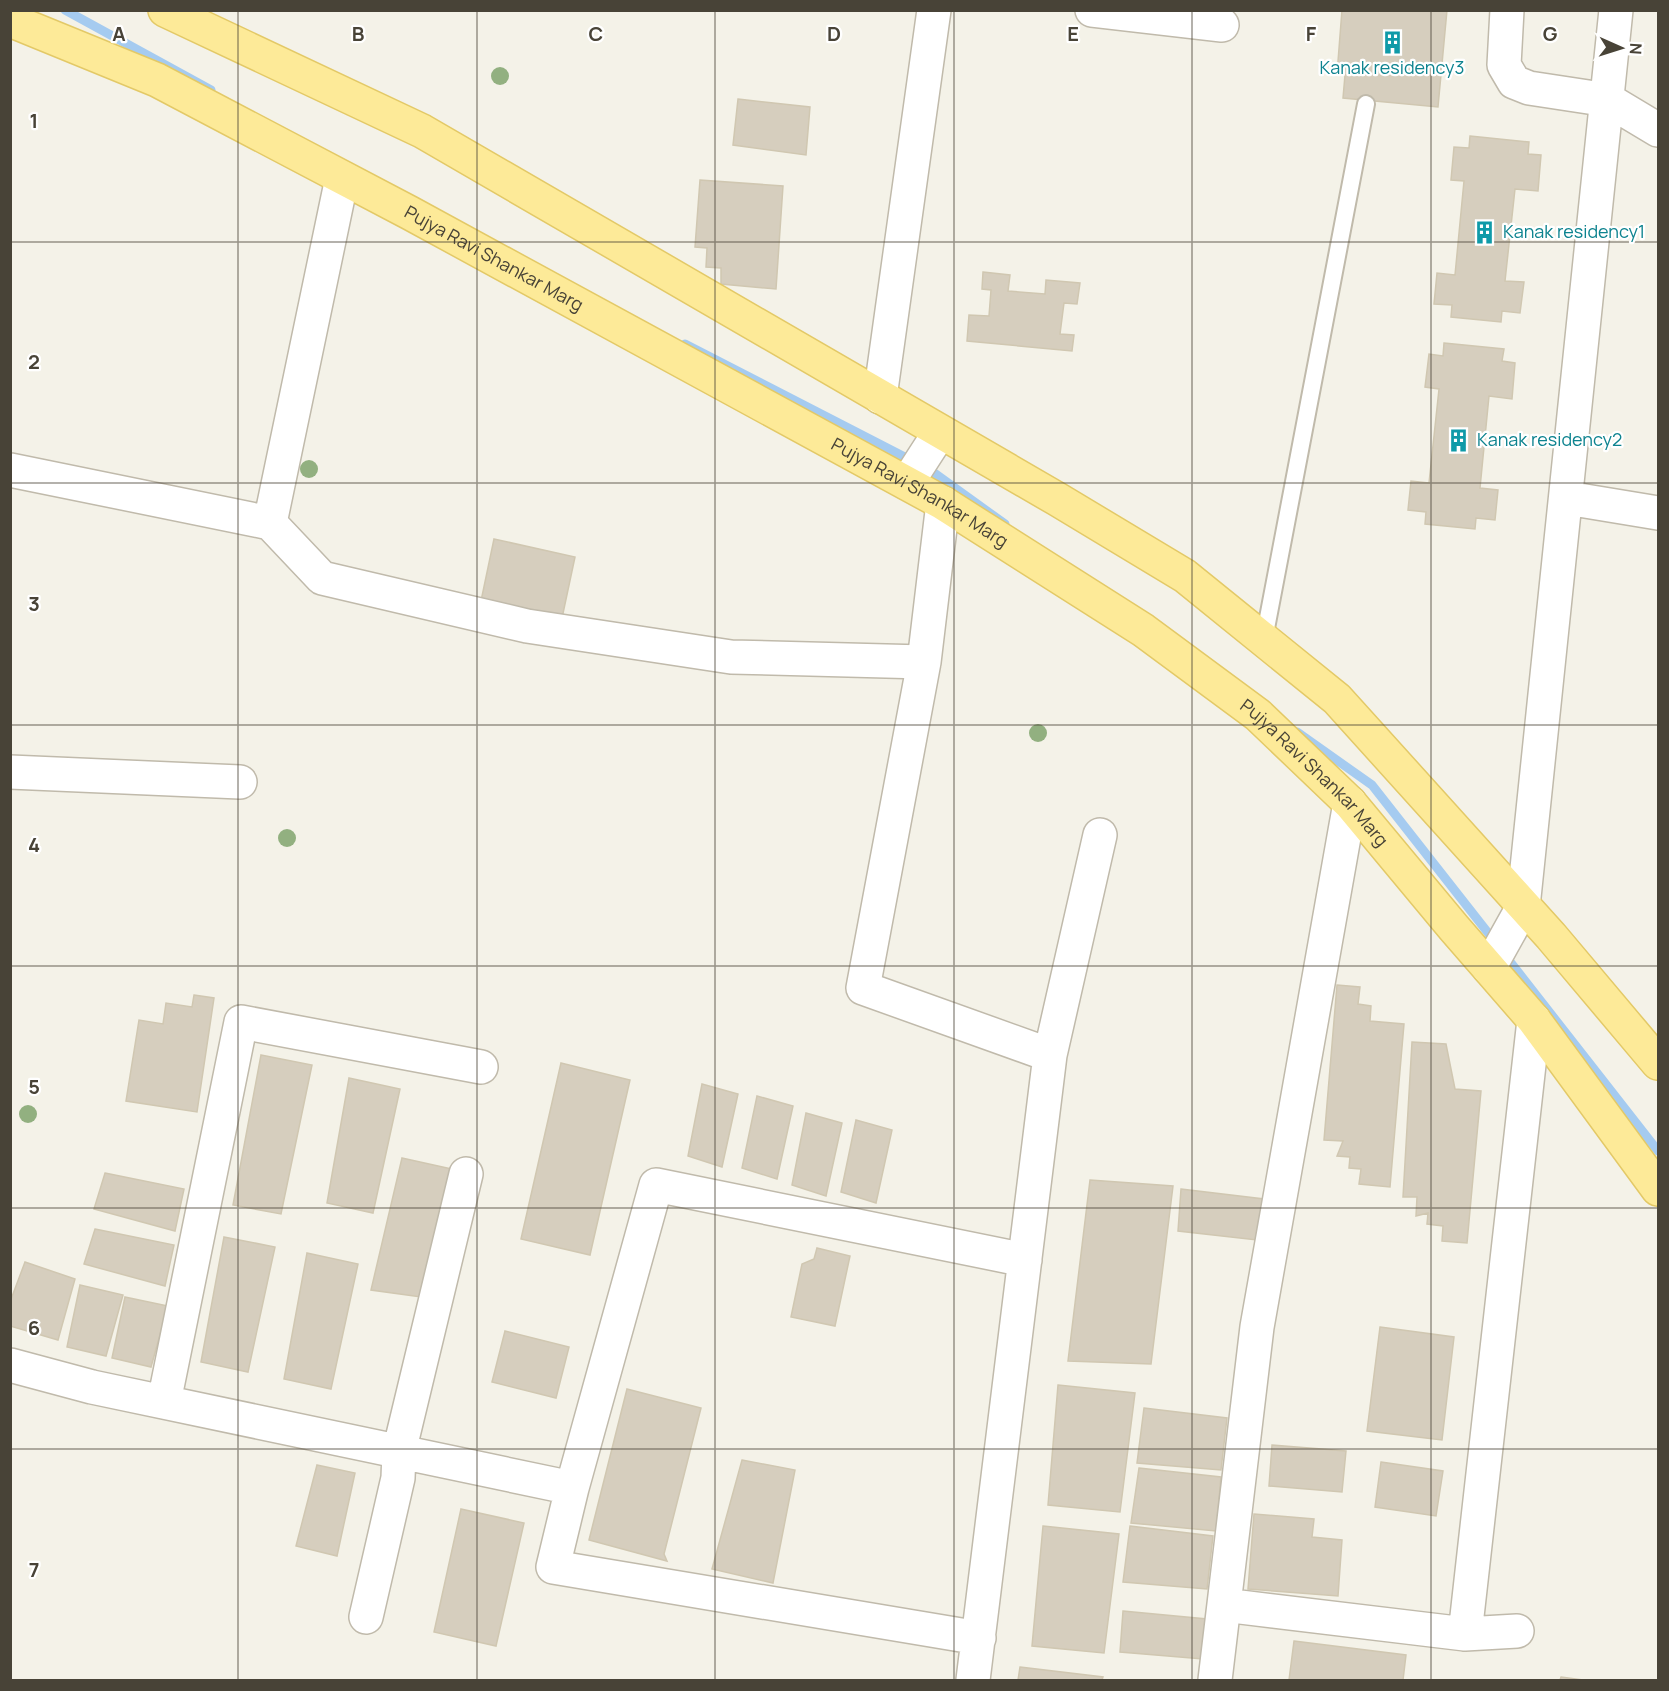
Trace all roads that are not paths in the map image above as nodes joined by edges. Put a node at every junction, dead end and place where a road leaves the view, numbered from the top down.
1 (165, 10) edge
2 (934, 10) edge
3 (1092, 10) edge
4 (1507, 10) edge
5 (1616, 10) edge
6 (10, 20) edge
7 (1222, 25) dead end
8 (1608, 100) junction
9 (1366, 104) dead end
10 (1659, 130) edge
11 (342, 178) junction
12 (880, 397) junction
13 (940, 432) junction
14 (10, 470) edge
15 (907, 483) junction
16 (1567, 498) junction
17 (944, 503) junction
18 (1659, 513) edge
19 (270, 523) junction
20 (1264, 639) junction
21 (924, 662) junction
22 (10, 772) edge
23 (240, 782) dead end
24 (1350, 803) junction
25 (1100, 835) dead end
26 (1523, 907) junction
27 (1489, 968) junction
28 (1534, 1020) junction
29 (1050, 1055) junction
30 (1659, 1063) edge
31 (481, 1067) dead end
32 (466, 1174) dead end
33 (1659, 1189) edge
34 (1025, 1260) junction
35 (10, 1365) edge
36 (164, 1402) junction
37 (399, 1452) junction
38 (572, 1488) junction
39 (1224, 1605) junction
40 (366, 1617) dead end
41 (1518, 1631) dead end
42 (1465, 1634) junction
43 (979, 1638) junction
44 (973, 1680) edge
45 (1215, 1680) edge

1 - 12 main road
2 - 12 street
3 - 7 street
4 - 8 street
5 - 8 street
6 - 11 main road, Pujya Ravi Shankar Marg
8 - 10 street
8 - 16 street
9 - 20 lane
11 - 15 main road, Pujya Ravi Shankar Marg
11 - 19 street
12 - 13 main road
13 - 15 street
13 - 20 main road
14 - 19 street
15 - 17 main road, Pujya Ravi Shankar Marg
16 - 18 street
16 - 26 street
17 - 21 street
17 - 24 main road, Pujya Ravi Shankar Marg
19 - 21 street
20 - 26 main road
21 - 29 street
22 - 23 street
24 - 27 main road, Pujya Ravi Shankar Marg
24 - 39 street
25 - 29 street
26 - 27 street
26 - 30 main road
27 - 28 main road, Pujya Ravi Shankar Marg
28 - 33 main road, Pujya Ravi Shankar Marg
28 - 42 street
29 - 34 street
31 - 36 street
32 - 37 street
34 - 38 street
34 - 43 street
35 - 36 street
36 - 37 street
37 - 38 street
37 - 40 street
38 - 43 street
39 - 42 street
39 - 45 street
41 - 42 street
43 - 44 street

